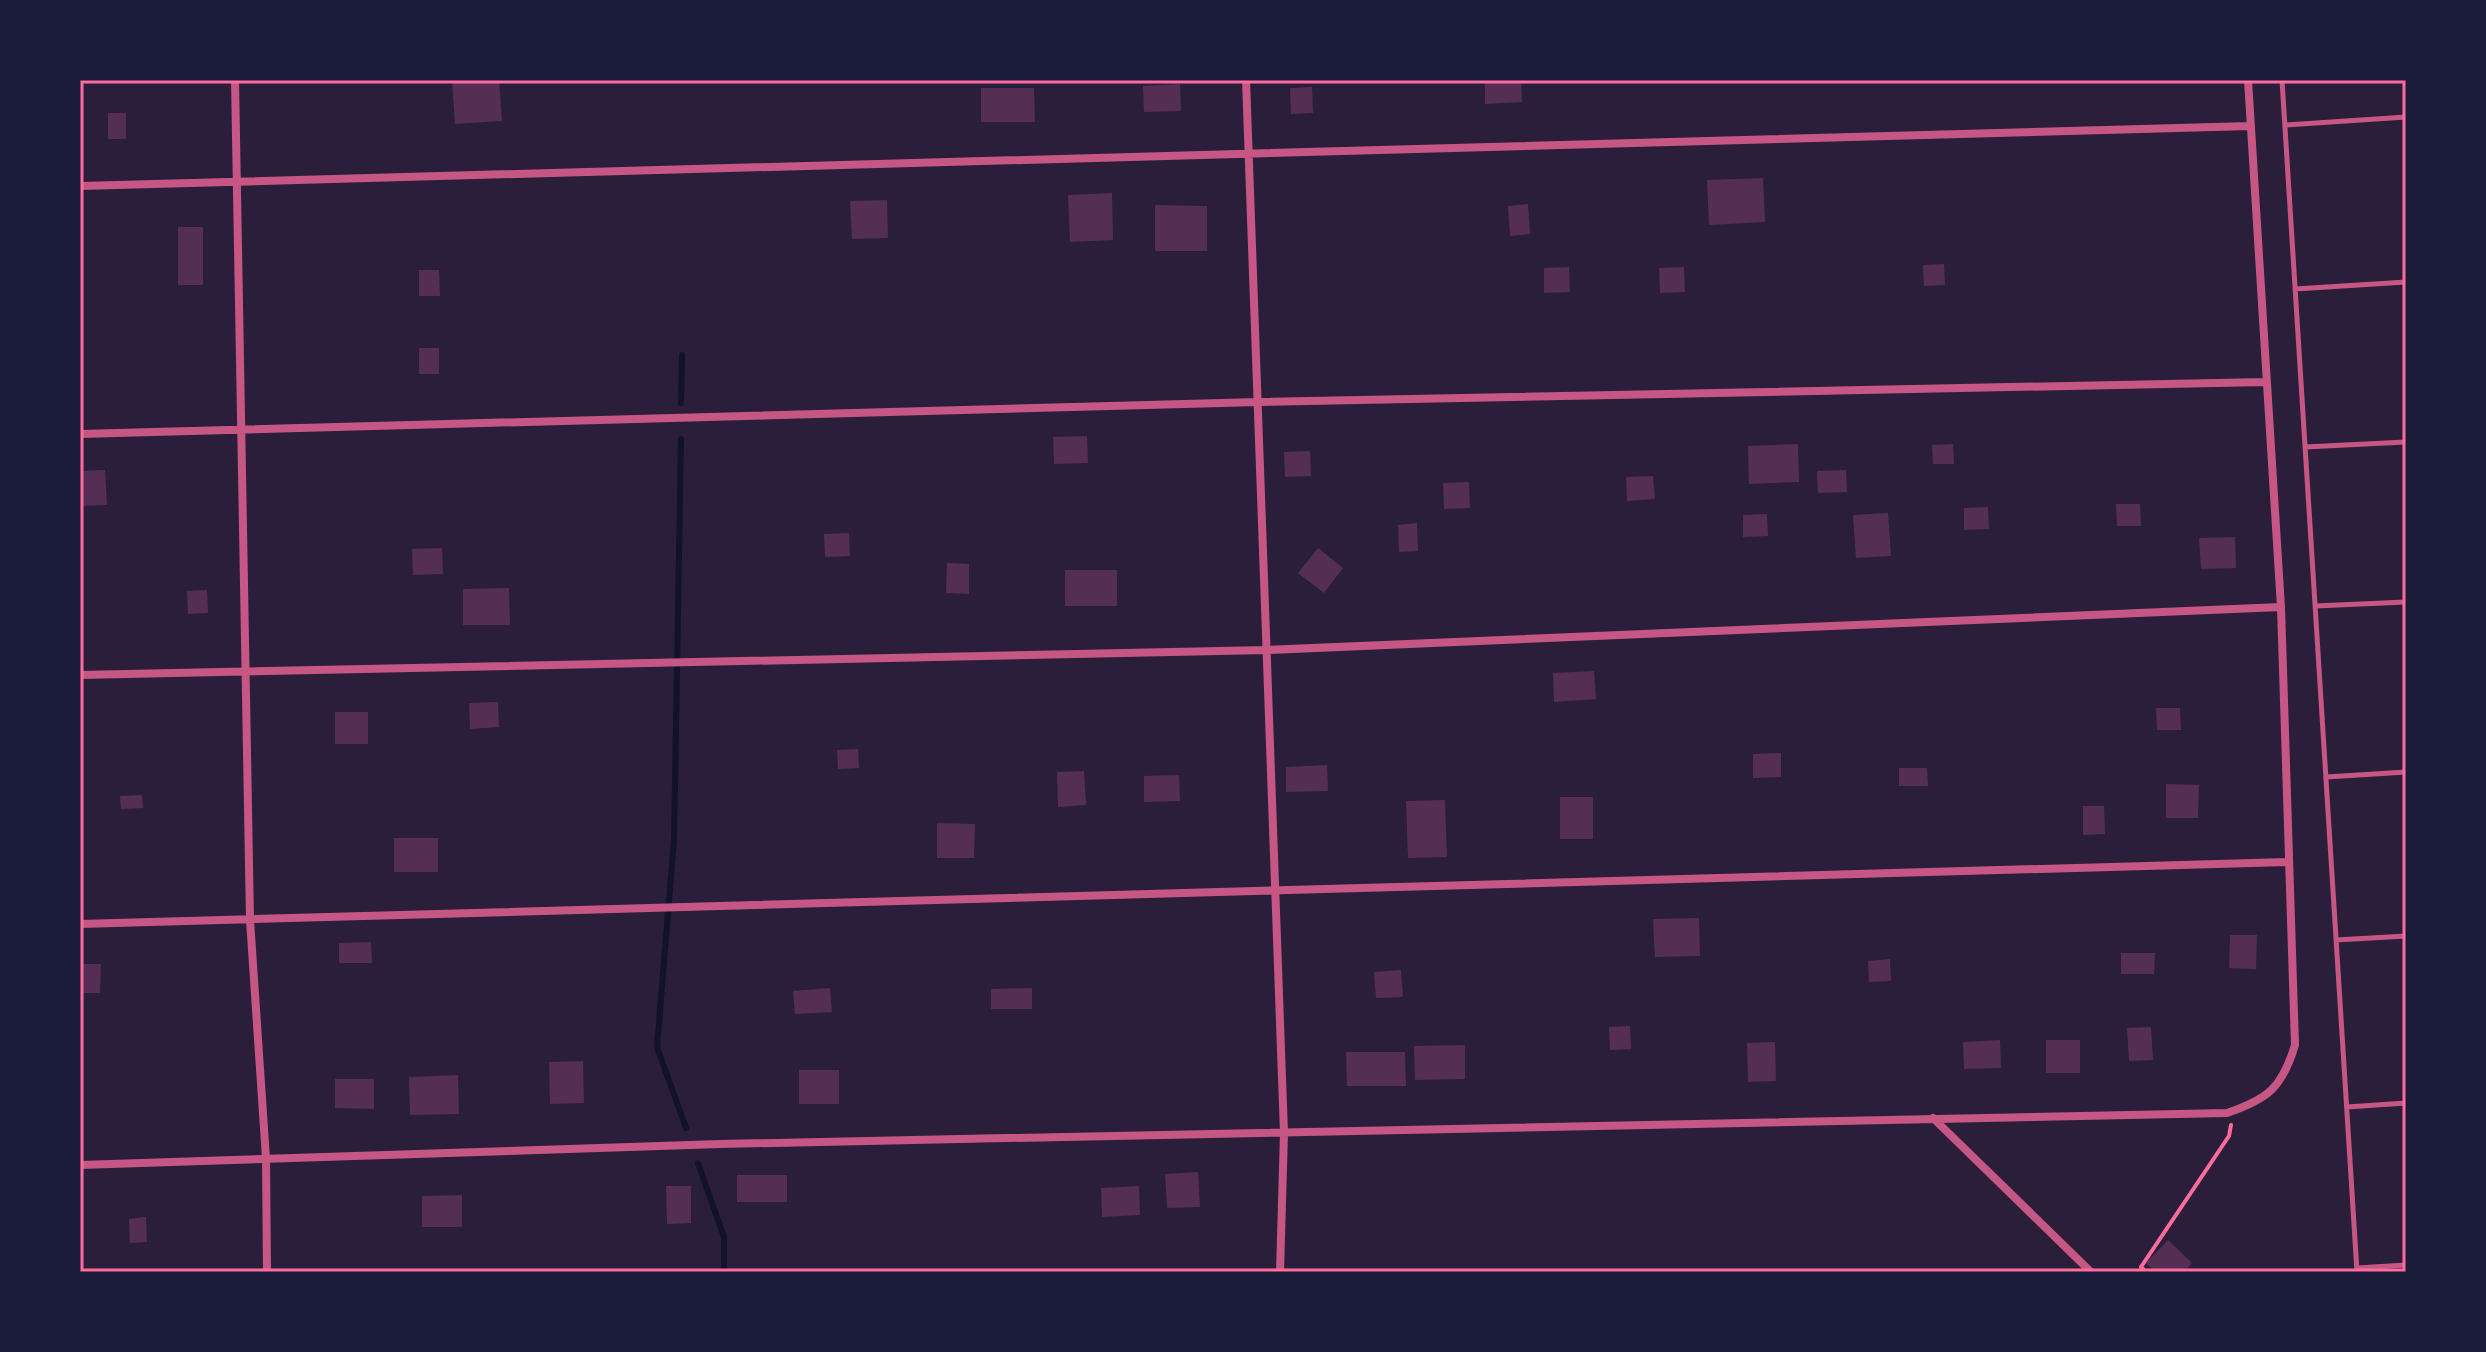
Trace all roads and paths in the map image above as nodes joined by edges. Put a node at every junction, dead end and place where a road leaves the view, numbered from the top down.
1 (235, 80) edge
2 (1246, 80) edge
3 (2248, 80) edge
4 (2282, 80) edge
5 (2406, 117) edge
6 (2285, 125) junction
7 (2251, 126) junction
8 (1248, 155) junction
9 (235, 182) junction
10 (80, 186) edge
11 (2406, 282) edge
12 (2295, 289) junction
13 (2265, 382) junction
14 (1259, 402) junction
15 (239, 430) junction
16 (80, 434) edge
17 (2406, 442) edge
18 (2305, 447) junction
19 (2406, 602) edge
20 (2315, 606) junction
21 (2281, 607) junction
22 (1267, 650) junction
23 (244, 671) junction
24 (80, 675) edge
25 (2406, 772) edge
26 (2326, 777) junction
27 (2287, 862) junction
28 (1276, 891) junction
29 (250, 920) junction
30 (80, 924) edge
31 (2406, 936) edge
32 (2336, 940) junction
33 (2406, 1103) edge
34 (2347, 1107) junction
35 (2233, 1111) junction
36 (1933, 1118) junction
37 (1284, 1133) junction
38 (266, 1158) junction
39 (80, 1165) edge
40 (2406, 1265) edge
41 (2357, 1270) edge
42 (267, 1272) edge
43 (1280, 1272) edge
44 (2091, 1272) edge
45 (2146, 1272) edge

1 - 9 street
2 - 8 street
3 - 7 street
4 - 6 lane
5 - 6 lane
6 - 12 lane
7 - 8 street
7 - 13 street
8 - 9 street
8 - 14 street
9 - 10 street
9 - 15 street
11 - 12 lane
12 - 18 lane
13 - 14 street
13 - 21 street
14 - 15 street
14 - 22 street
15 - 16 street
15 - 23 street
17 - 18 lane
18 - 20 lane
19 - 20 lane
20 - 26 lane
21 - 22 street
21 - 27 street
22 - 23 street
22 - 28 street
23 - 24 street
23 - 29 street
25 - 26 lane
26 - 32 lane
27 - 28 street
27 - 35 street
28 - 29 street
28 - 37 street
29 - 30 street
29 - 38 street
31 - 32 lane
32 - 34 lane
33 - 34 lane
34 - 41 lane
35 - 36 street
35 - 45 path
36 - 37 street
36 - 44 street
37 - 38 street
37 - 43 street
38 - 39 street
38 - 42 street
40 - 41 lane

